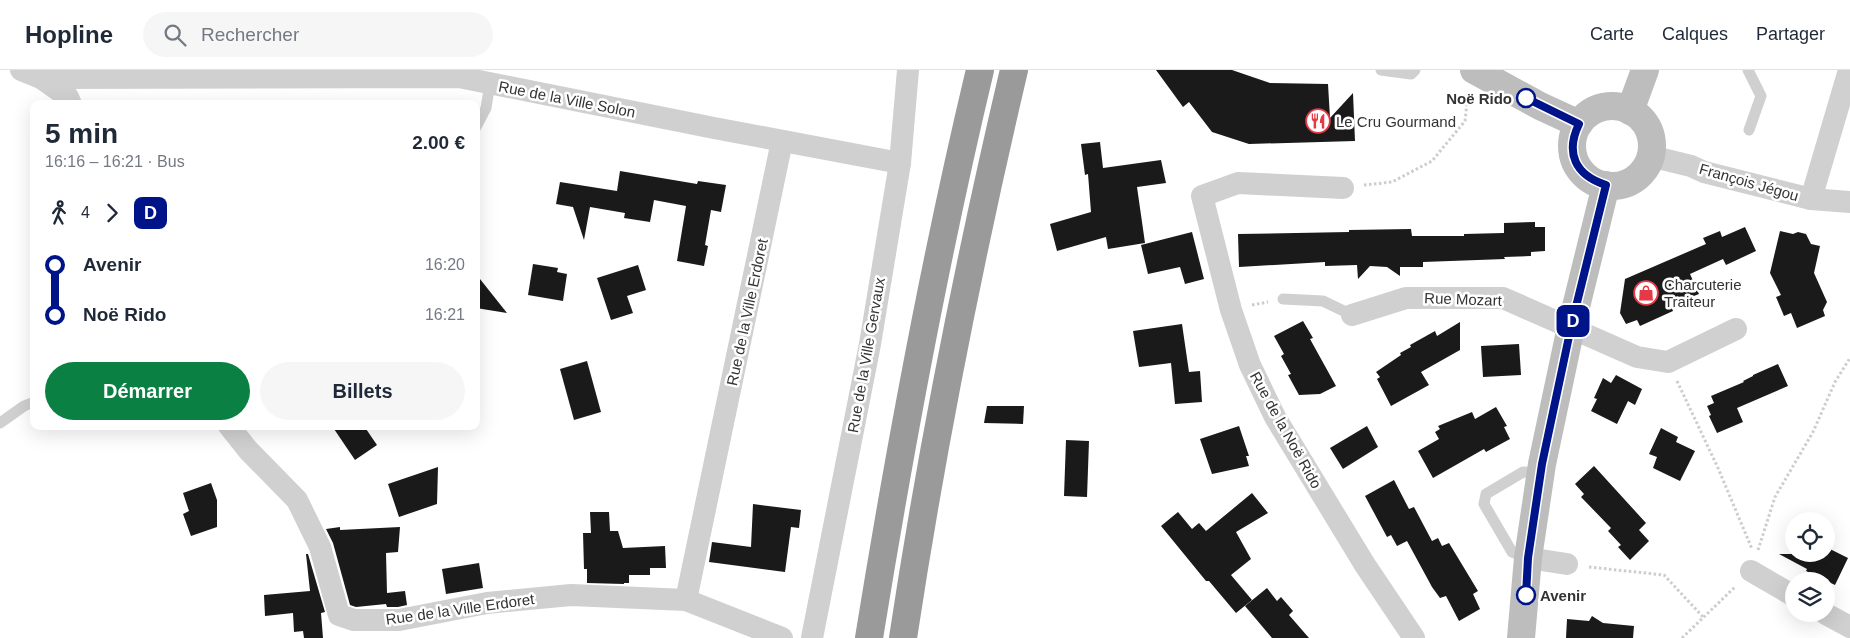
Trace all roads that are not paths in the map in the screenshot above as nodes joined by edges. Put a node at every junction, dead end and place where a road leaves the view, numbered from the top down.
1 (908, 70) edge
2 (980, 70) edge
3 (1014, 70) edge
4 (1381, 70) edge
5 (1416, 70) edge
6 (1645, 70) edge
7 (1748, 70) edge
8 (1849, 70) edge
9 (31, 74) edge
10 (297, 74) edge
11 (1471, 78) edge
12 (490, 84) junction
13 (69, 100) edge
14 (1630, 110) junction
15 (480, 119) edge
16 (1579, 124) junction
17 (1749, 130) dead end
18 (782, 141) junction
19 (1650, 156) junction
20 (900, 163) junction
21 (1606, 185) junction
22 (1343, 188) road end
23 (1811, 200) junction
24 (1850, 202) edge
25 (1283, 299) road end
26 (1352, 314) joint
27 (1571, 327) junction
28 (1736, 329) dead end
29 (30, 404) edge
30 (0, 423) edge
31 (232, 430) edge
32 (1541, 473) junction
33 (1528, 558) junction
34 (1567, 564) road end
35 (1751, 571) road end
36 (1785, 591) edge
37 (686, 600) junction
38 (1835, 619) edge
39 (1850, 628) edge
40 (782, 638) edge
41 (812, 638) edge
42 (869, 638) edge
43 (903, 638) edge
44 (1414, 638) edge
45 (1520, 638) edge

1 - 20 street, Rue de la Ville Gervaux
2 - 42 highway
3 - 43 highway
4 - 5 lane
6 - 14 street
7 - 17 lane
8 - 23 street
9 - 10 street, Rue de la Ville Solon
9 - 13 street
10 - 12 street, Rue de la Ville Solon
11 - 16 street
12 - 15 lane
12 - 18 street, Rue de la Ville Solon
14 - 16 street
14 - 19 street
16 - 21 street
18 - 20 street, Rue de la Ville Solon
18 - 37 street, Rue de la Ville Erdoret
19 - 21 street
19 - 23 street, François Jégou
20 - 41 street, Rue de la Ville Gervaux
21 - 27 street
22 - 44 street, Rue de la Noë Rido
23 - 24 street, François Jégou
25 - 26 lane
26 - 27 street, Rue Mozart
27 - 28 street, Rue Mozart
27 - 32 street
29 - 30 lane
31 - 37 street, Rue de la Ville Erdoret
32 - 33 street
32 - 33 lane
33 - 34 street
33 - 45 street
35 - 36 street
37 - 40 street, Rue de la Ville Erdoret
38 - 39 street

